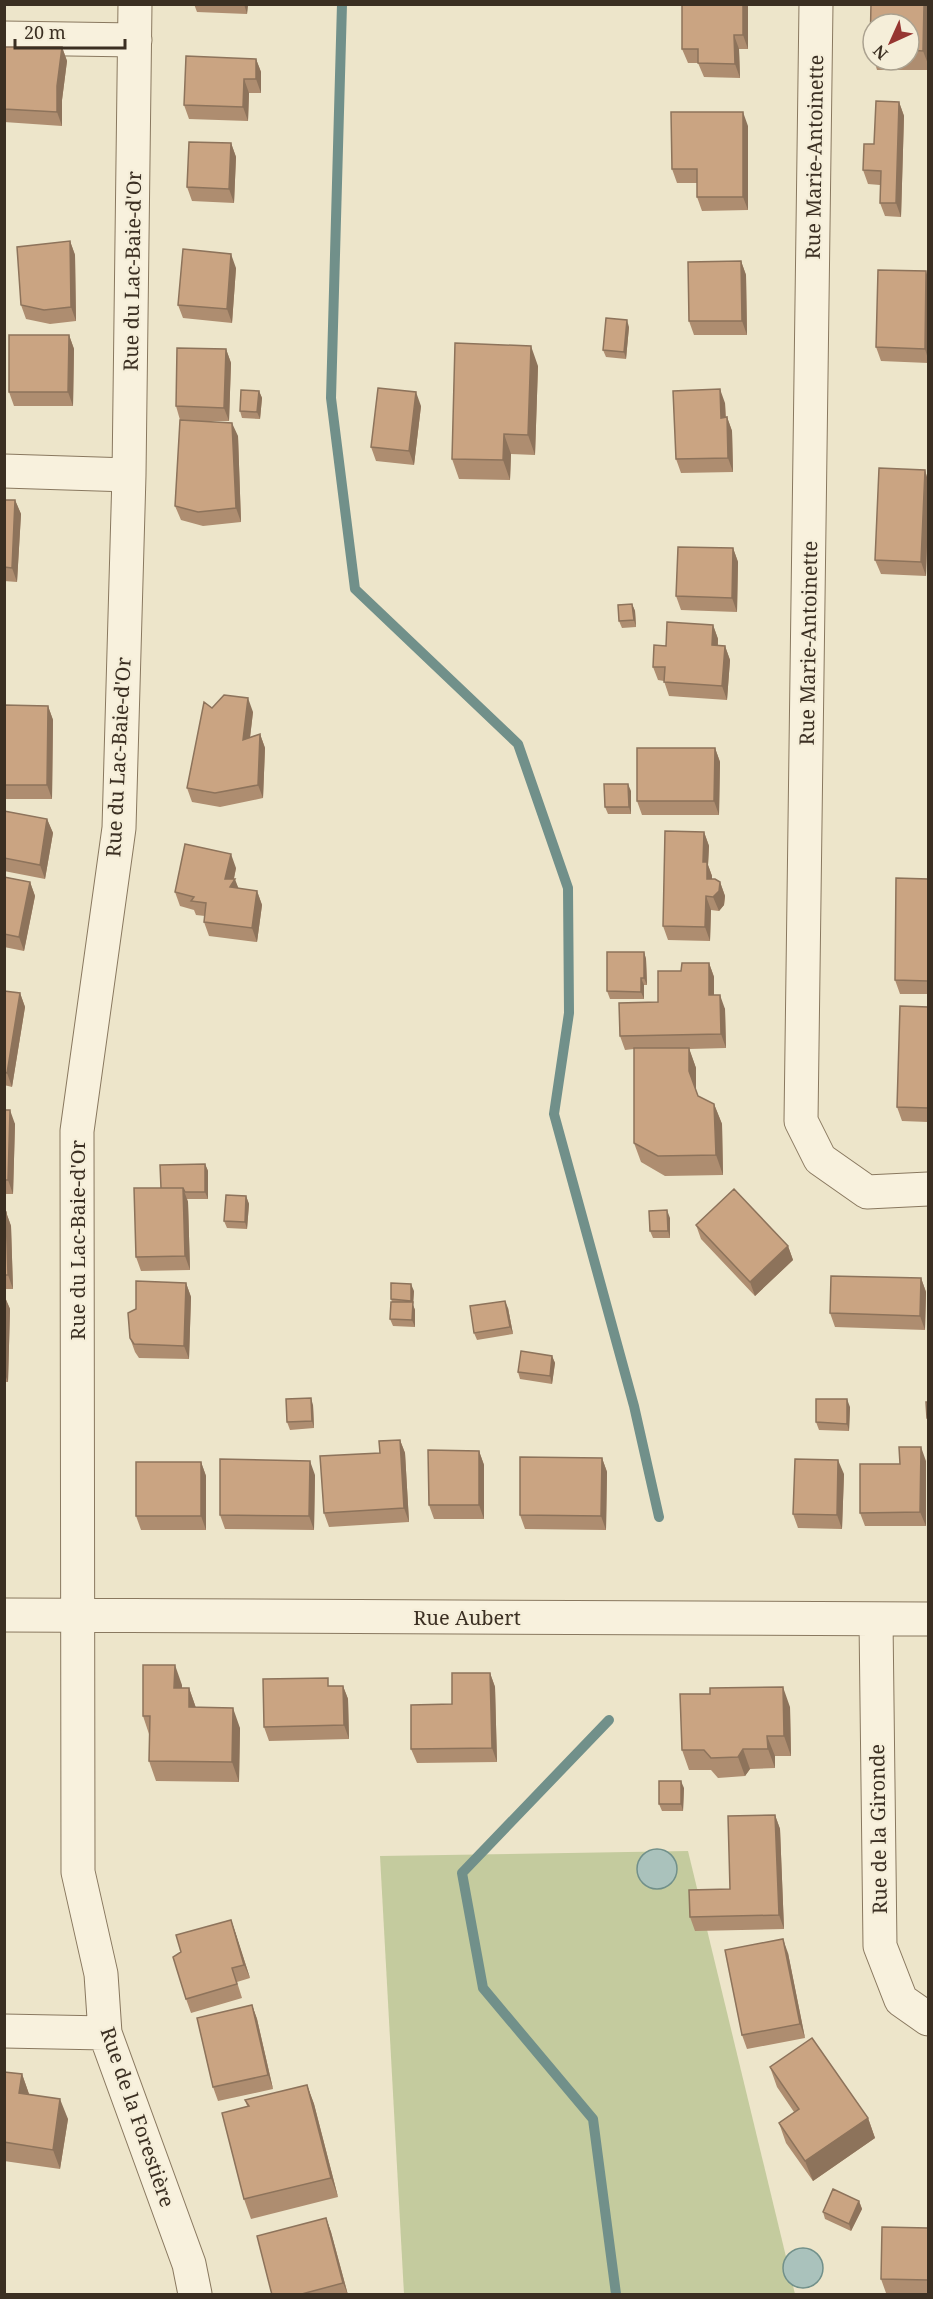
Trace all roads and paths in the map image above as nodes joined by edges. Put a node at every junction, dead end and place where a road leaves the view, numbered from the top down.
1 (135, 4) edge
2 (816, 4) edge
3 (4, 38) edge
4 (135, 40) junction
5 (4, 471) edge
6 (129, 475) junction
7 (928, 1189) edge
8 (4, 1615) edge
9 (77, 1615) junction
10 (928, 1619) edge
11 (876, 1620) junction
12 (928, 2019) edge
13 (4, 2031) edge
14 (105, 2033) junction
15 (195, 2295) edge

1 - 4 street, Rue du Lac-Baie-d'Or
2 - 7 street, Rue Marie-Antoinette
3 - 4 street
4 - 6 street, Rue du Lac-Baie-d'Or
5 - 6 street
6 - 9 street, Rue du Lac-Baie-d'Or
8 - 9 street, Rue Aubert
9 - 11 street, Rue Aubert
9 - 14 street, Rue de la Forestière
10 - 11 street, Rue Aubert
11 - 12 street, Rue de la Gironde
13 - 14 street
14 - 15 street, Rue de la Forestière

